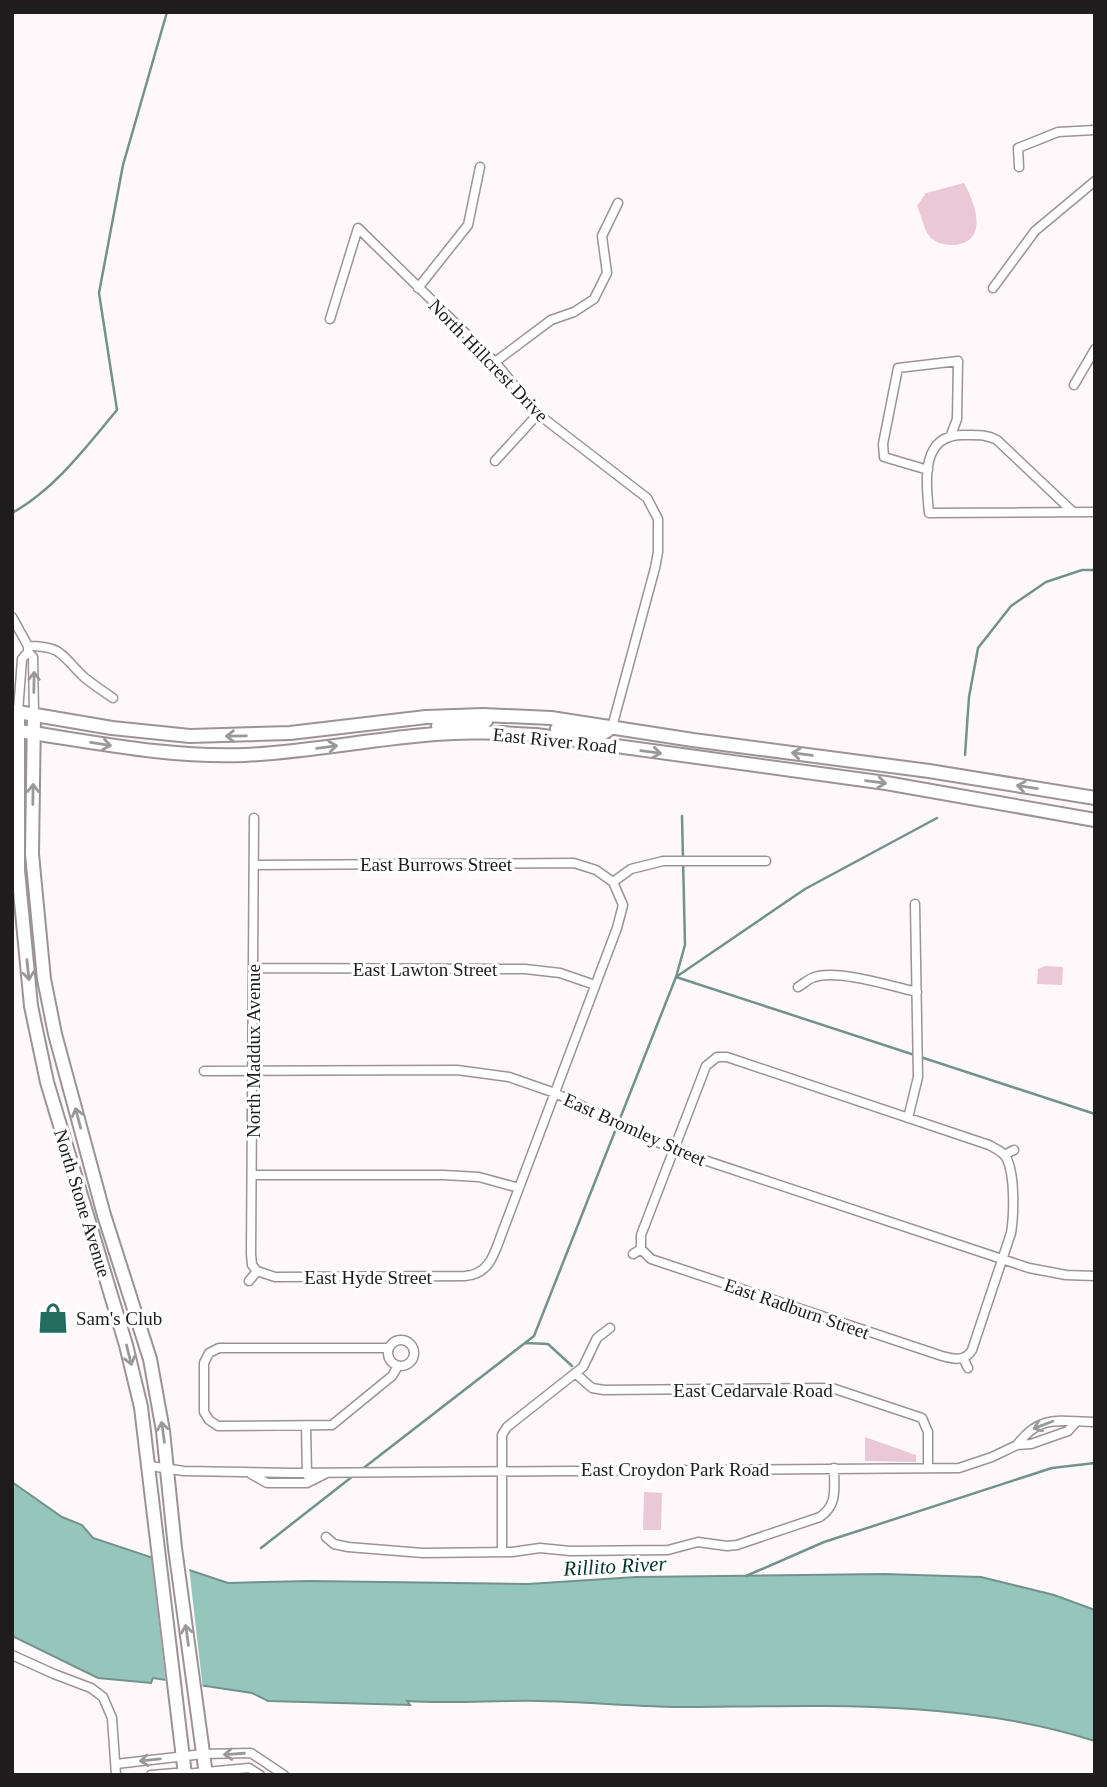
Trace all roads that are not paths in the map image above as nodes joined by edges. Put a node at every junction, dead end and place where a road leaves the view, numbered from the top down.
1 (1095, 130) edge
2 (480, 167) dead end
3 (1019, 167) dead end
4 (1095, 181) edge
5 (618, 203) dead end
6 (418, 288) junction
7 (993, 288) dead end
8 (330, 319) dead end
9 (1095, 349) edge
10 (495, 362) junction
11 (1074, 385) dead end
12 (538, 414) junction
13 (951, 435) junction
14 (495, 461) dead end
15 (928, 470) junction
16 (1072, 511) junction
17 (1095, 512) edge
18 (12, 617) edge
19 (28, 649) junction
20 (113, 698) dead end
21 (15, 711) edge
22 (34, 714) junction
23 (510, 716) junction
24 (612, 727) junction
25 (15, 731) edge
26 (34, 733) junction
27 (487, 733) junction
28 (404, 738) junction
29 (1095, 798) edge
30 (254, 818) dead end
31 (1095, 820) edge
32 (766, 861) dead end
33 (254, 865) junction
34 (613, 882) junction
35 (915, 904) dead end
36 (253, 968) junction
37 (595, 985) junction
38 (798, 988) dead end
39 (917, 992) junction
40 (204, 1071) dead end
41 (253, 1071) junction
42 (555, 1093) junction
43 (908, 1118) junction
44 (674, 1150) junction
45 (1014, 1150) dead end
46 (1004, 1155) junction
47 (252, 1175) junction
48 (519, 1188) junction
49 (1003, 1260) junction
50 (257, 1271) junction
51 (1095, 1276) edge
52 (249, 1281) dead end
53 (610, 1328) dead end
54 (389, 1348) junction
55 (964, 1358) junction
56 (397, 1366) junction
57 (968, 1368) dead end
58 (575, 1373) junction
59 (1076, 1422) junction
60 (1095, 1422) edge
61 (306, 1426) junction
62 (1017, 1445) junction
63 (150, 1465) junction
64 (834, 1468) junction
65 (928, 1468) junction
66 (168, 1470) junction
67 (500, 1470) junction
68 (248, 1472) junction
69 (307, 1473) junction
70 (332, 1473) junction
71 (307, 1483) junction
72 (326, 1536) dead end
73 (502, 1552) junction
74 (12, 1654) edge
75 (204, 1754) junction
76 (184, 1757) junction
77 (116, 1764) junction
78 (206, 1773) edge
79 (185, 1774) edge
80 (116, 1775) edge
81 (151, 1775) edge
82 (260, 1775) edge
83 (284, 1775) edge

1 - 3 street
2 - 6 street
4 - 7 street
5 - 10 street
6 - 8 street, North Hillcrest Drive
6 - 10 street, North Hillcrest Drive
9 - 11 street
10 - 12 street, North Hillcrest Drive
12 - 14 street
12 - 24 street, North Hillcrest Drive
13 - 15 street
13 - 15 street
13 - 16 street
15 - 16 street
16 - 17 street
18 - 19 street
19 - 20 street
19 - 21 street
22 -> 19 street
21 - 22 main road, East River Road
21 - 25 main road, North Stone Avenue
23 -> 22 main road, East River Road
22 - 26 main road, North Stone Avenue
23 - 24 main road, East River Road
23 - 28 main road
24 - 27 main road
29 -> 24 main road, East River Road
25 - 26 main road, East River Road
25 -> 63 main road, North Stone Avenue
26 -> 28 main road, East River Road
66 -> 26 main road, North Stone Avenue
27 - 28 main road, East River Road
27 -> 31 main road, East River Road
30 - 33 street, North Maddux Avenue
32 - 34 street
33 - 34 street, East Burrows Street
33 - 36 street, North Maddux Avenue
34 - 37 street
35 - 39 street
36 - 37 street, East Lawton Street
36 - 41 street, North Maddux Avenue
37 - 42 street
38 - 39 street
39 - 43 street
40 - 41 street, East Bromley Street
41 - 42 street, East Bromley Street
41 - 47 street, North Maddux Avenue
42 - 44 street, East Bromley Street
42 - 48 street
43 - 44 street
43 - 46 street
44 - 49 street, East Bromley Street
44 - 55 street, East Radburn Street
45 - 46 street
46 - 49 street
47 - 48 street
47 - 50 street, North Maddux Avenue
48 - 50 street, East Hyde Street
49 - 51 street, East Bromley Street
49 - 55 street
50 - 52 street
53 - 58 street
54 - 56 street
54 - 56 street
54 - 61 street
55 - 57 street
56 - 61 street
58 - 65 street, East Cedarvale Road
58 - 67 street
59 - 60 street, East Croydon Park Road
59 - 62 street, East Croydon Park Road
59 -> 62 street, East Croydon Park Road
61 - 69 street
62 - 65 street, East Croydon Park Road
63 - 66 street, East Croydon Park Road
63 - 76 main road, North Stone Avenue
64 - 65 street, East Croydon Park Road
64 - 67 street, East Croydon Park Road
64 - 73 street
66 - 68 street, East Croydon Park Road
75 -> 66 main road, North Stone Avenue
67 - 70 street, East Croydon Park Road
67 - 73 street
68 - 69 street, East Croydon Park Road
68 - 71 street, East Croydon Park Road
69 - 70 street, East Croydon Park Road
69 - 71 street
70 - 71 street, East Croydon Park Road
72 - 73 street
74 - 77 street
75 - 76 street
75 - 78 main road, North Stone Avenue
83 -> 75 street
76 -> 77 street
76 - 79 main road, North Stone Avenue
77 - 80 street
78 - 79 street
78 - 82 street
79 - 81 street

